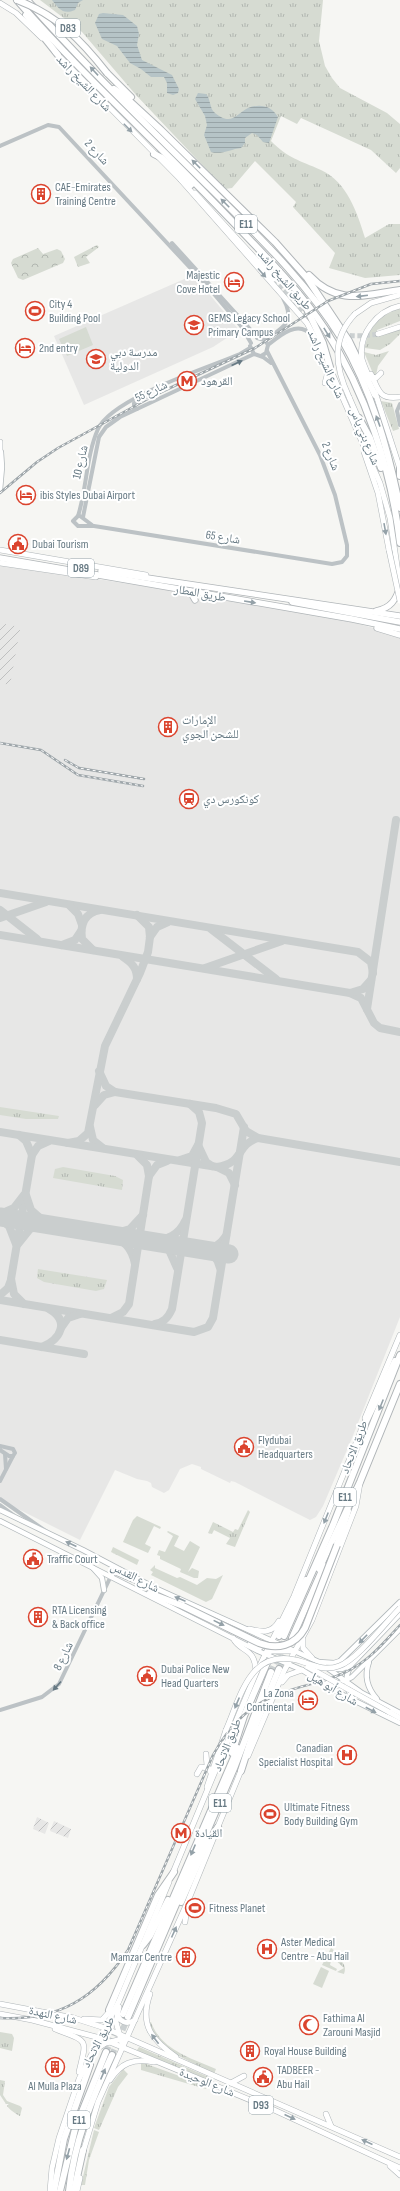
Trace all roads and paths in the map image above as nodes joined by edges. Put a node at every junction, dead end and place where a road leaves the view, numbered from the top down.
1 (17, 0) edge
2 (27, 0) edge
3 (0, 3) edge
4 (58, 55) junction
5 (109, 87) junction
6 (161, 130) junction
7 (0, 146) edge
8 (154, 154) junction
9 (181, 180) junction
10 (200, 188) junction
11 (165, 238) junction
12 (274, 242) junction
13 (289, 258) junction
14 (274, 279) tunnel mouth
15 (400, 290) edge
16 (300, 295) junction
17 (400, 295) edge
18 (282, 296) junction
19 (317, 302) junction
20 (400, 306) edge
21 (400, 326) edge
22 (378, 334) tunnel mouth
23 (258, 338) junction
24 (265, 340) junction
25 (251, 345) junction
26 (268, 346) junction
27 (267, 351) junction
28 (362, 352) junction
29 (324, 353) junction
30 (254, 354) junction
31 (261, 356) junction
32 (223, 361) junction
33 (330, 367) junction
34 (275, 368) junction
35 (222, 370) junction
36 (381, 374) dead end
37 (372, 377) junction
38 (326, 383) dead end
39 (151, 391) junction
40 (376, 395) junction
41 (400, 397) edge
42 (400, 404) edge
43 (121, 406) junction
44 (137, 408) junction
45 (126, 414) junction
46 (108, 416) joint
47 (359, 418) junction
48 (354, 424) junction
49 (400, 425) edge
50 (103, 430) joint
51 (0, 442) edge
52 (0, 450) edge
53 (0, 456) edge
54 (390, 458) junction
55 (400, 468) edge
56 (400, 476) edge
57 (389, 484) junction
58 (0, 490) edge
59 (400, 491) edge
60 (400, 508) edge
61 (82, 517) junction
62 (390, 518) junction
63 (82, 525) junction
64 (94, 526) junction
65 (400, 543) edge
66 (0, 546) edge
67 (0, 550) edge
68 (16, 552) junction
69 (46, 553) dead end
70 (0, 554) edge
71 (39, 556) junction
72 (0, 558) edge
73 (77, 558) dead end
74 (346, 558) joint
75 (0, 562) edge
76 (82, 563) junction
77 (31, 568) junction
78 (37, 573) dead end
79 (162, 580) junction
80 (156, 585) junction
81 (400, 586) edge
82 (190, 591) junction
83 (195, 600) dead end
84 (287, 600) junction
85 (400, 601) edge
86 (348, 604) dead end
87 (285, 607) junction
88 (353, 608) junction
89 (373, 612) junction
90 (277, 613) dead end
91 (400, 616) edge
92 (352, 619) junction
93 (400, 622) edge
94 (374, 625) junction
95 (400, 628) edge
96 (400, 635) edge
97 (400, 1335) edge
98 (400, 1355) edge
99 (400, 1384) edge
100 (362, 1430) junction
101 (0, 1446) edge
102 (0, 1450) edge
103 (5, 1454) junction
104 (13, 1456) junction
105 (6, 1469) junction
106 (0, 1481) edge
107 (360, 1482) junction
108 (0, 1499) edge
109 (0, 1505) edge
110 (348, 1507) junction
111 (0, 1510) edge
112 (19, 1520) junction
113 (0, 1522) edge
114 (49, 1534) junction
115 (91, 1566) junction
116 (111, 1576) junction
117 (155, 1588) junction
118 (104, 1590) junction
119 (149, 1594) junction
120 (294, 1596) junction
121 (400, 1602) edge
122 (400, 1608) edge
123 (400, 1614) edge
124 (249, 1629) junction
125 (400, 1629) edge
126 (262, 1637) junction
127 (233, 1638) junction
128 (303, 1638) junction
129 (272, 1641) junction
130 (294, 1651) junction
131 (278, 1652) junction
132 (265, 1654) junction
133 (312, 1658) junction
134 (371, 1658) junction
135 (294, 1660) junction
136 (319, 1662) junction
137 (267, 1663) dead end
138 (288, 1663) junction
139 (351, 1665) junction
140 (278, 1669) tunnel mouth
141 (329, 1669) junction
142 (302, 1670) junction
143 (256, 1673) junction
144 (317, 1678) junction
145 (346, 1681) junction
146 (274, 1697) junction
147 (381, 1703) junction
148 (359, 1704) junction
149 (0, 1710) edge
150 (400, 1713) edge
151 (400, 1718) edge
152 (400, 1723) edge
153 (206, 1754) dead end
154 (209, 1771) junction
155 (241, 1771) junction
156 (197, 1774) dead end
157 (220, 1789) junction
158 (207, 1790) junction
159 (218, 1827) junction
160 (174, 1872) junction
161 (178, 1883) junction
162 (188, 1901) junction
163 (185, 1922) dead end
164 (164, 1933) junction
165 (143, 1945) junction
166 (161, 1962) junction
167 (124, 1991) junction
168 (0, 2004) edge
169 (108, 2010) dead end
170 (0, 2014) edge
171 (123, 2014) junction
172 (74, 2018) junction
173 (136, 2019) junction
174 (46, 2023) junction
175 (105, 2028) junction
176 (120, 2037) junction
177 (100, 2038) junction
178 (127, 2038) junction
179 (110, 2042) junction
180 (123, 2047) junction
181 (92, 2052) junction
182 (185, 2063) junction
183 (90, 2065) dead end
184 (164, 2065) junction
185 (244, 2076) dead end
186 (78, 2079) junction
187 (231, 2083) junction
188 (102, 2093) junction
189 (326, 2114) dead end
190 (331, 2126) junction
191 (83, 2150) junction
192 (368, 2154) junction
193 (400, 2156) edge
194 (386, 2162) junction
195 (400, 2164) edge
196 (400, 2168) edge
197 (400, 2175) edge
198 (50, 2191) edge
199 (54, 2191) edge
200 (60, 2191) edge
201 (69, 2191) edge
202 (74, 2191) edge
203 (78, 2191) edge

1 - 4 highway
1 - 6 highway, D83, bridge
1 - 10 highway, طريق الشيخ راشد / E11
5 -> 2 highway, طريق الشيخ راشد / E11
3 - 4 main road, شارع الشيخ راشد
4 -> 8 main road, شارع الشيخ راشد
5 - 6 highway
19 -> 5 highway, طريق الشيخ راشد / E11
12 -> 6 highway
7 - 11 street, شارع 2
8 - 9 main road, شارع الشيخ راشد
8 - 10 highway
9 - 14 main road
9 -> 18 main road, شارع الشيخ راشد
10 - 16 highway, طريق الشيخ راشد / E11
11 - 23 street, شارع 2
11 - 25 street, شارع 2
12 - 13 highway
15 -> 12 highway
13 - 19 highway
13 - 40 highway
16 - 33 highway
16 -> 57 highway, طريق الشيخ راشد / E11
17 - 47 main road, شارع بني ياس, bridge
18 - 24 street
18 - 29 main road, شارع الشيخ راشد
54 -> 19 highway, طريق الشيخ راشد / E11
20 - 28 main road
21 - 22 main road
23 - 24 street
23 - 25 street
24 - 26 street
25 - 30 street
25 - 32 street, شارع 55
26 - 27 street
26 - 29 street
27 - 31 street
27 - 34 street, شارع 2
28 - 37 main road
28 - 40 main road
29 - 33 main road, شارع الشيخ راشد
30 - 31 street
35 -> 30 street, شارع 55
31 - 34 street, شارع 2
32 - 35 street
32 - 39 street, شارع 55
33 - 38 main road
33 - 48 main road, شارع الشيخ راشد
34 - 74 street, شارع 2
35 - 44 street, شارع 55
36 - 37 main road
37 - 41 main road
39 - 43 street, شارع 55
39 - 44 street
40 - 55 main road
42 - 49 street
43 - 45 street
43 - 46 street, شارع 55
44 - 45 street, شارع 55
45 - 50 street, شارع 55
46 - 61 street, شارع 10
47 - 57 highway
47 - 62 main road, شارع بني ياس
48 - 62 main road, شارع الشيخ راشد
48 -> 85 main road, bridge
50 - 61 street, شارع 10
51 - 52 main road
52 - 53 main road
52 - 58 main road
54 - 59 highway
54 - 60 highway, طريق الشيخ راشد / E11
55 - 56 highway
57 - 65 highway, طريق الشيخ راشد / E11
61 - 63 street
61 - 63 street, شارع 65
61 - 64 street, شارع 65
62 - 81 main road, شارع الشيخ راشد
63 - 64 street, شارع 65
64 - 74 street, شارع 65
66 - 68 main road
67 - 68 main road
68 - 71 main road
69 - 71 main road
70 - 79 highway, طريق المطار / D89
71 - 76 main road
72 - 80 highway, طريق المطار / D89
73 - 76 main road
75 - 77 main road
76 - 79 main road
77 - 78 main road
77 - 80 main road
79 - 84 highway, طريق المطار / D89
80 - 82 highway, طريق المطار / D89
81 - 89 highway
82 - 83 highway
82 -> 87 highway, طريق المطار / D89
84 - 88 highway, طريق المطار / D89
84 - 93 highway
86 - 88 highway
87 - 90 highway
87 - 92 highway, طريق المطار / D89
88 - 89 highway, طريق المطار / D89
89 - 91 highway, طريق المطار / D89
92 - 94 highway, طريق المطار / D89
92 - 95 highway
94 - 95 highway, طريق المطار / D89
94 - 96 highway
97 - 100 main road, طريق الاتحاد / E11
98 - 100 highway
98 -> 110 highway, طريق الاتحاد / E11
99 - 107 highway, طريق الاتحاد / E11
100 -> 120 main road, طريق الاتحاد / E11
101 - 104 street
102 - 103 street
103 - 104 street
103 - 105 street
104 - 105 street
105 - 106 street
107 - 110 highway, طريق الاتحاد / E11
107 - 128 main road, طريق الاتحاد
108 - 114 street
109 - 112 street
119 -> 110 highway, bridge
111 - 112 main road, شارع القدس
112 - 114 main road, شارع القدس
113 - 115 main road, شارع القدس
117 -> 114 main road, شارع القدس
115 - 116 main road, شارع القدس
115 - 118 main road
116 - 117 main road
116 - 118 street, شارع 8
116 - 119 main road, شارع القدس
124 -> 117 main road, شارع القدس
118 -> 149 street, شارع 8
119 - 127 main road, شارع القدس
120 - 124 main road
120 - 129 main road, طريق الاتحاد / E11
121 -> 136 main road
122 - 135 main road, bridge
123 - 139 main road
124 - 126 main road, شارع القدس
125 - 134 main road
126 - 127 main road
126 - 129 main road, شارع القدس
127 - 132 main road, شارع القدس
127 - 143 main road
128 - 130 main road, طريق الاتحاد
128 - 133 main road
129 - 130 main road, شارع أبو هيل
129 - 131 main road
129 - 132 main road, طريق الاتحاد / E11
130 - 131 main road
130 - 133 main road, شارع أبو هيل
130 - 138 main road, طريق الاتحاد / E11
131 - 132 main road
131 - 138 main road
132 - 138 main road, شارع أبو هيل
132 - 143 main road, طريق الاتحاد / E11
133 - 136 main road, شارع أبو هيل
134 - 145 main road
134 - 147 main road
135 - 151 main road, bridge
135 -> 154 main road, bridge
136 - 141 main road, شارع أبو هيل
137 - 157 highway
138 - 142 main road, شارع أبو هيل
138 - 146 main road, طريق الاتحاد / E11
139 - 141 main road
139 - 145 main road
140 - 155 highway
141 - 145 main road, شارع أبو هيل
142 - 144 main road, شارع أبو هيل
142 - 146 main road
143 - 158 main road, طريق الاتحاد / E11
144 - 145 main road
144 - 148 main road, شارع أبو هيل
145 - 147 main road, شارع أبو هيل
145 - 148 main road
146 - 155 main road, طريق الاتحاد / E11
147 - 150 main road, شارع أبو هيل
148 -> 152 main road, شارع أبو هيل
153 - 154 main road
154 - 156 main road
154 - 158 main road
155 - 159 main road, طريق الاتحاد / E11
157 -> 161 highway, طريق الاتحاد / E11
157 - 164 highway, طريق الاتحاد / E11
158 - 160 main road, طريق الاتحاد / E11
159 - 162 main road, طريق الاتحاد / E11
159 - 164 highway
160 - 165 main road, طريق الاتحاد / E11
160 - 169 highway
161 - 165 highway
161 - 171 highway, طريق الاتحاد / E11
162 - 163 main road
166 -> 162 main road, طريق الاتحاد / E11
164 - 171 highway, طريق الاتحاد / E11
165 - 167 main road, طريق الاتحاد / E11
166 - 173 main road, طريق الاتحاد / E11
182 -> 166 main road
167 - 171 main road
167 - 172 main road
167 - 175 main road, طريق الاتحاد / E11
168 - 172 main road, شارع النهدة / D93
170 - 174 main road, شارع النهدة / D93
171 - 173 main road
171 - 176 main road
172 - 175 main road, شارع النهدة / D93
173 - 178 main road, طريق الاتحاد / E11
174 - 177 main road, شارع النهدة / D93
174 - 186 main road
175 - 176 main road, شارع الوحيدة / D93
175 - 177 main road, طريق الاتحاد / E11
176 - 178 main road, شارع الوحيدة / D93
176 - 179 main road
176 - 180 main road
177 - 179 main road, شارع الوحيدة / D93
177 - 181 main road, طريق الاتحاد / E11
178 - 180 main road, طريق الاتحاد / E11
178 - 182 main road, شارع الوحيدة / D93
179 - 180 main road, شارع الوحيدة / D93
179 - 181 main road
180 - 184 main road, شارع الوحيدة / D93
180 - 188 main road, طريق الاتحاد / E11
181 - 186 main road, طريق الاتحاد / E11
182 - 187 main road, شارع الوحيدة / D93
183 - 199 highway
184 - 188 main road
184 -> 192 main road, شارع الوحيدة / D93
185 - 187 main road
186 - 198 main road, طريق الاتحاد / E11
187 - 190 main road, شارع الوحيدة / D93
188 - 191 main road, طريق الاتحاد / E11
189 - 190 main road
193 -> 190 main road, شارع الوحيدة / D93
191 - 202 highway
191 - 203 main road, طريق الاتحاد
192 - 194 main road, شارع الوحيدة / D93
192 - 195 main road
194 - 196 main road, شارع الوحيدة / D93
194 - 197 main road
201 -> 200 highway, طريق الاتحاد / E11

